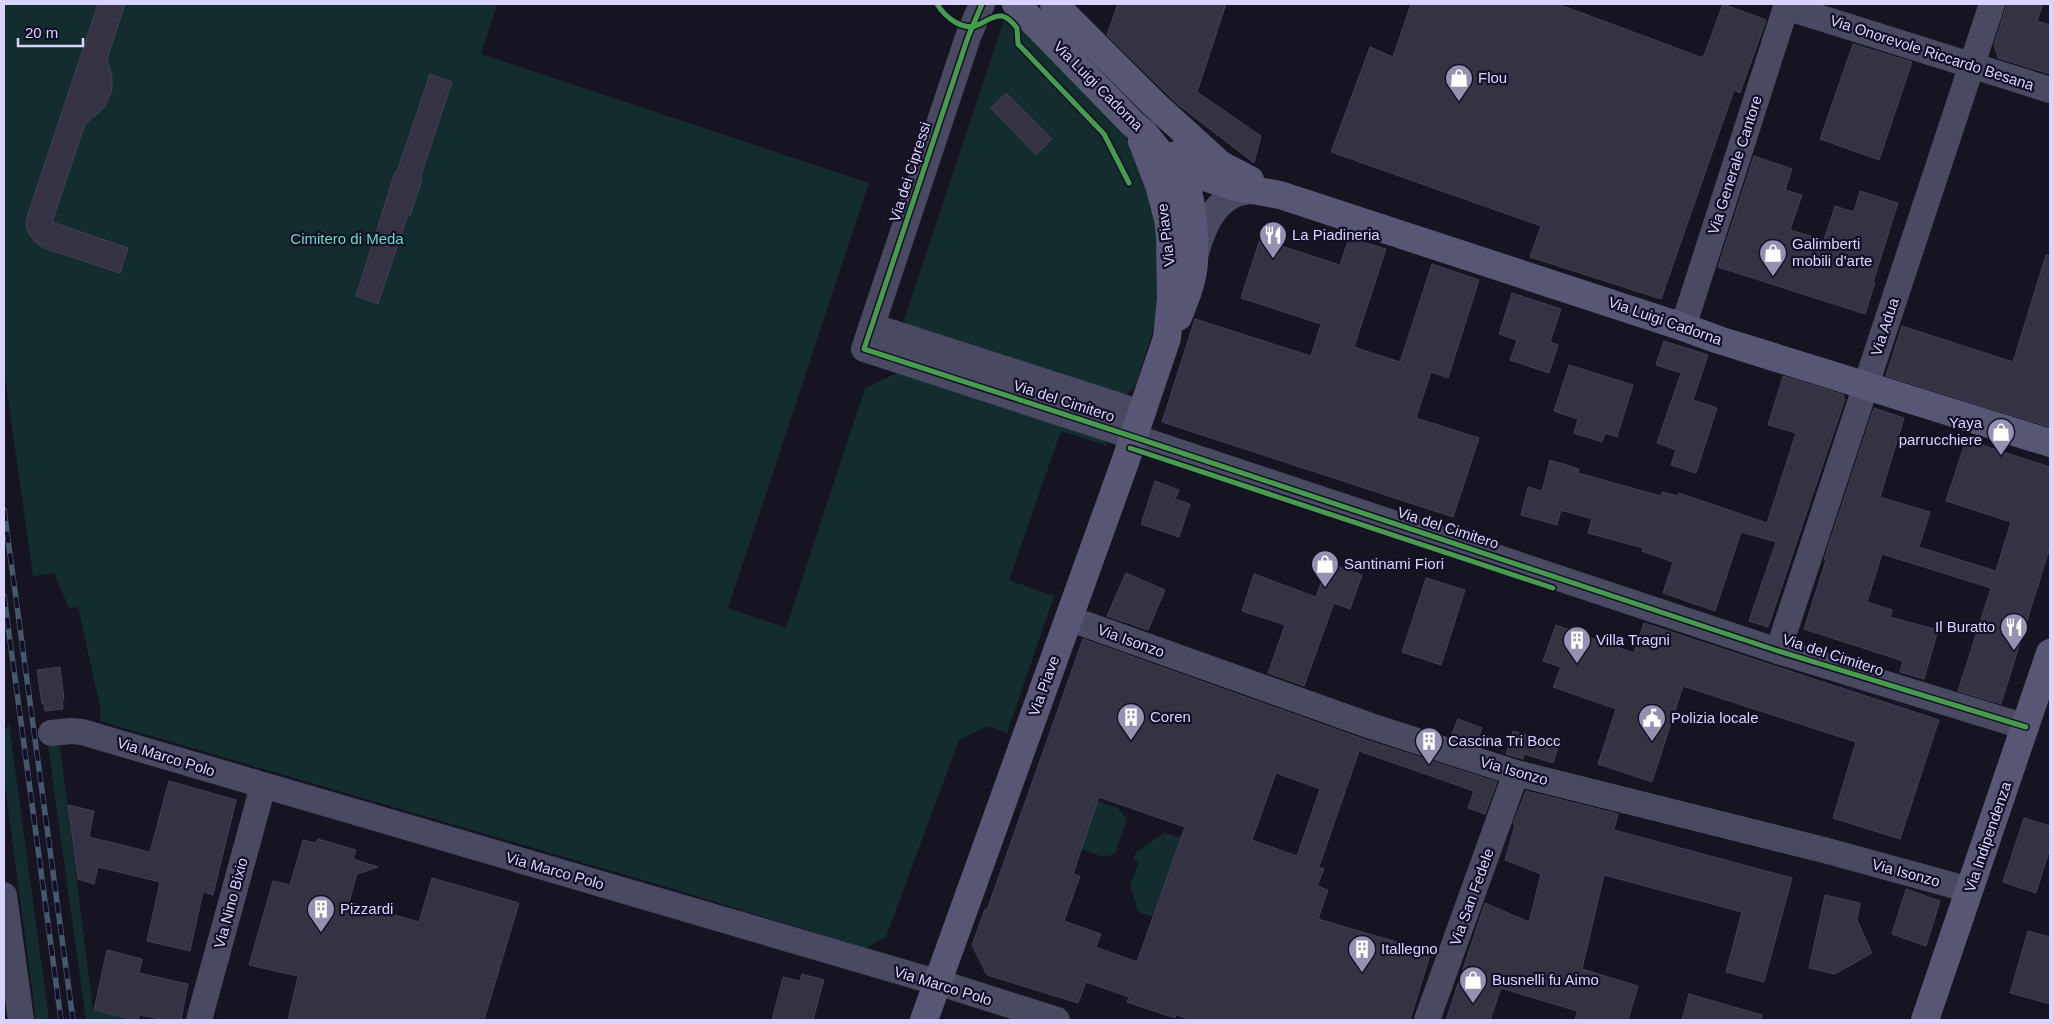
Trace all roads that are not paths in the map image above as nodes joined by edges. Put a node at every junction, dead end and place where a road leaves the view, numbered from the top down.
1 (982, 4) edge
2 (1016, 4) edge
3 (1054, 4) edge
4 (1992, 4) edge
5 (1786, 5) edge
6 (1972, 65) junction
7 (2050, 90) edge
8 (1154, 104) junction
9 (1133, 124) junction
10 (1180, 166) junction
11 (1269, 193) junction
12 (1194, 262) junction
13 (1683, 327) junction
14 (868, 338) joint
15 (1164, 351) junction
16 (1866, 385) junction
17 (1138, 425) junction
18 (2050, 444) edge
19 (1068, 618) junction
20 (1778, 651) junction
21 (2050, 653) edge
22 (2043, 689) edge
23 (2026, 727) junction
24 (51, 733) dead end
25 (1516, 774) junction
26 (263, 786) junction
27 (1970, 890) junction
28 (4, 894) edge
29 (938, 983) junction
30 (21, 1020) edge
31 (199, 1020) edge
32 (924, 1020) edge
33 (1057, 1020) edge
34 (1428, 1020) edge
35 (1925, 1020) edge

1 - 14 street, Via dei Cipressi
2 - 9 street, Via Luigi Cadorna
3 - 8 street, Via Luigi Cadorna
4 - 6 street, Via Adua
5 - 6 street, Via Onorevole Riccardo Besana
5 - 13 street, Via Generale Cantore
6 - 7 street, Via Onorevole Riccardo Besana
6 - 16 street, Via Adua
8 - 10 street, Via Luigi Cadorna
8 - 11 street, Via Luigi Cadorna
9 - 10 street, Via Luigi Cadorna
9 - 15 street, Via Piave
10 - 11 street, Via Luigi Cadorna
10 - 12 street, Via Piave
11 - 12 street, Via Piave
11 - 13 street, Via Luigi Cadorna
12 - 15 street, Via Piave
13 - 16 street, Via Luigi Cadorna
14 - 17 street, Via del Cimitero
15 - 17 street, Via Piave
16 - 18 street, Via Luigi Cadorna
16 - 20 street, Via Adua
17 - 19 street, Via Piave
17 - 20 street, Via del Cimitero
19 - 25 street, Via Isonzo
19 - 29 street, Via Piave
20 - 23 street, Via del Cimitero
21 - 22 street, Via Indipendenza
22 - 23 street, Via Indipendenza
23 - 27 street, Via Indipendenza
24 - 26 street, Via Marco Polo
25 - 27 street, Via Isonzo
25 - 34 street, Via San Fedele
26 - 29 street, Via Marco Polo
26 - 31 street, Via Nino Bixio
27 - 35 street, Via Indipendenza
28 - 30 street
29 - 32 street, Via Piave
29 - 33 street, Via Marco Polo

